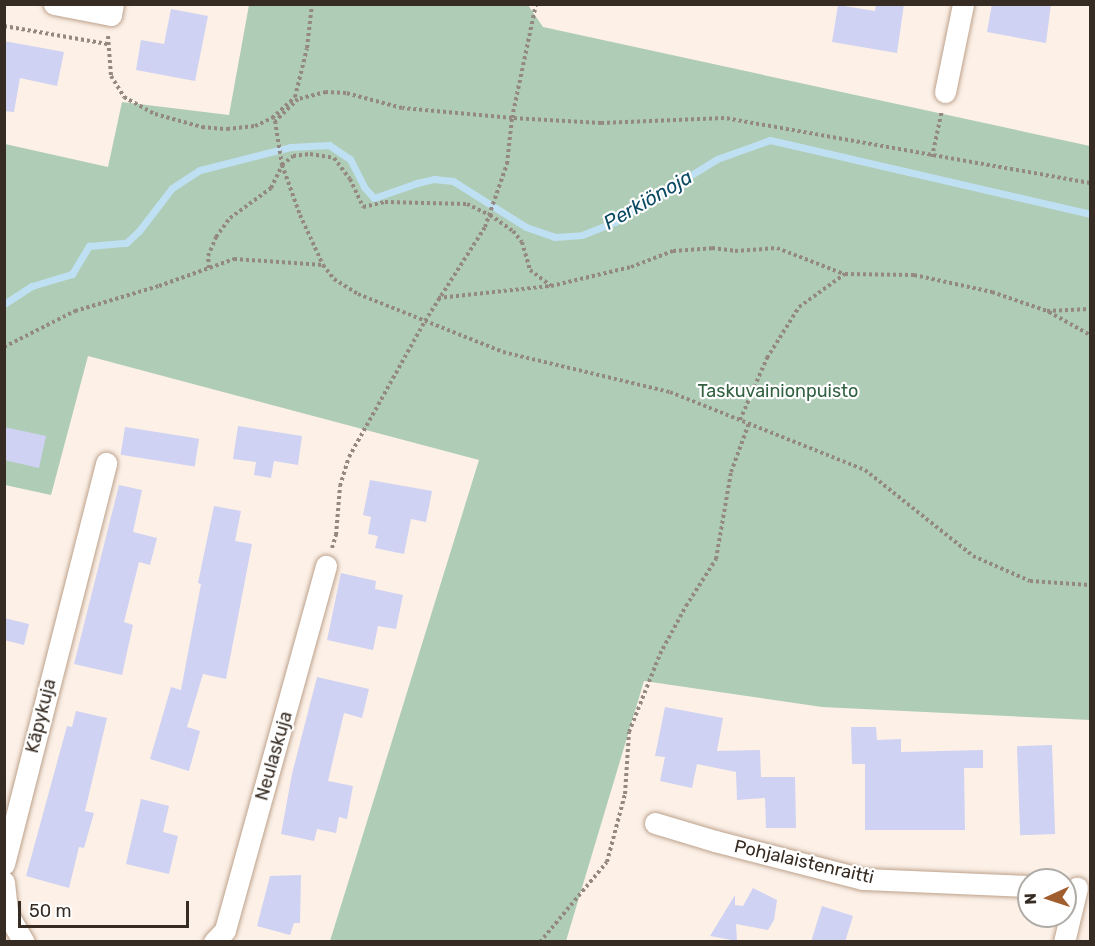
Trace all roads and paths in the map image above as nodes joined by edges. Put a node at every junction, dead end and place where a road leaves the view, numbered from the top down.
1 (54, 4) edge
2 (312, 4) edge
3 (536, 4) edge
4 (963, 4) edge
5 (112, 10) edge
6 (4, 26) edge
7 (107, 44) junction
8 (945, 92) joint
9 (297, 98) junction
10 (512, 118) junction
11 (273, 120) junction
12 (932, 157) junction
13 (282, 165) junction
14 (1090, 183) edge
15 (490, 214) junction
16 (323, 265) junction
17 (208, 268) junction
18 (845, 274) junction
19 (551, 286) junction
20 (438, 298) junction
21 (1090, 309) edge
22 (1047, 311) junction
23 (425, 321) junction
24 (1090, 335) edge
25 (4, 347) edge
26 (740, 420) junction
27 (749, 423) junction
28 (106, 463) dead end
29 (326, 566) joint
30 (1090, 585) edge
31 (655, 823) dead end
32 (4, 864) edge
33 (4, 882) edge
34 (1017, 885) edge
35 (24, 942) edge
36 (214, 942) edge
37 (540, 942) edge

1 - 5 street
2 - 9 path
3 - 10 path
4 - 8 street
5 - 7 path
6 - 7 path
7 - 11 path
8 - 12 path
9 - 10 path
9 - 11 path
10 - 12 path
10 - 15 path
11 - 13 path
12 - 14 path
13 - 15 path
13 - 16 path
13 - 17 path
15 - 19 path
15 - 20 path
16 - 17 path
16 - 23 path
17 - 25 path
18 - 19 path
18 - 22 path
18 - 26 path
19 - 20 path
20 - 23 path
21 - 22 path
22 - 24 path
23 - 26 path
23 - 29 path
26 - 27 path
27 - 30 path
27 - 37 path
28 - 32 street, Käpykuja
29 - 36 street, Neulaskuja
31 - 34 street, Pohjalaistenraitti
33 - 35 street

